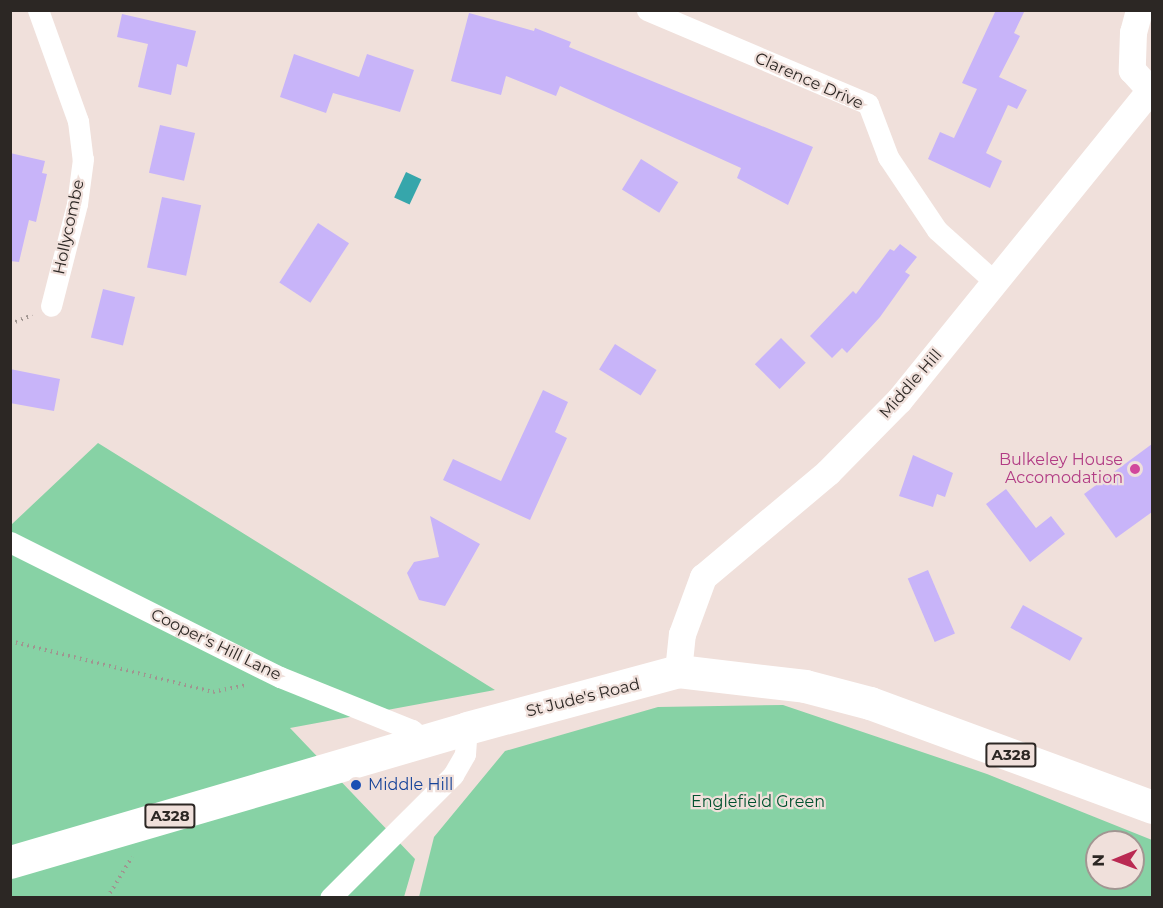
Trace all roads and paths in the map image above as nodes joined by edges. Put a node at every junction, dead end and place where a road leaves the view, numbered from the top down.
1 (38, 10) edge
2 (647, 10) edge
3 (1139, 10) edge
4 (1151, 89) edge
5 (996, 283) junction
6 (51, 306) dead end
7 (10, 542) edge
8 (10, 641) edge
9 (678, 671) junction
10 (280, 677) junction
11 (467, 728) junction
12 (425, 741) junction
13 (1152, 807) edge
14 (10, 862) edge
15 (330, 897) edge

1 - 6 street, Hollycombe
2 - 5 street, Clarence Drive
3 - 4 street
4 - 5 street, Middle Hill
5 - 9 street, Middle Hill
7 - 10 street, Cooper's Hill Lane
8 - 10 path
9 - 11 main road, St Jude's Road / A328
9 - 13 main road, St Jude's Road / A328
10 - 12 street, Cooper's Hill Lane
11 - 12 main road, St Jude's Road / A328
11 - 15 street
12 - 14 main road, St Jude's Road / A328

